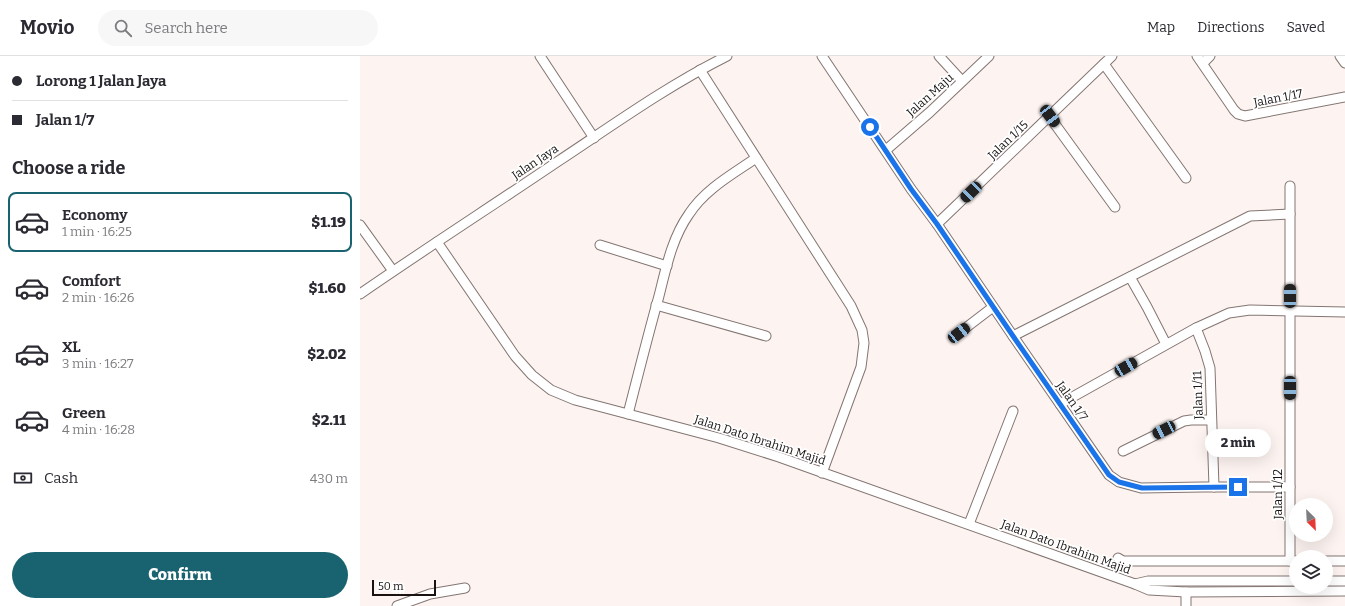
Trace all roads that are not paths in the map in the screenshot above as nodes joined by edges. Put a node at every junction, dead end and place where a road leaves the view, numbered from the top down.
1 (540, 56) edge
2 (727, 56) edge
3 (822, 56) edge
4 (940, 56) edge
5 (988, 56) edge
6 (1112, 56) edge
7 (1210, 56) edge
8 (1340, 56) edge
9 (1200, 60) edge
10 (1345, 63) edge
11 (1104, 64) junction
12 (700, 70) junction
13 (962, 82) junction
14 (1345, 97) edge
15 (1050, 116) junction
16 (594, 138) junction
17 (886, 150) junction
18 (756, 158) junction
19 (1186, 178) dead end
20 (1290, 186) dead end
21 (1115, 207) dead end
22 (1290, 214) junction
23 (937, 224) junction
24 (360, 225) edge
25 (437, 242) junction
26 (600, 245) dead end
27 (667, 266) junction
28 (394, 271) junction
29 (1130, 277) junction
30 (360, 294) edge
31 (656, 305) junction
32 (992, 307) junction
33 (1290, 310) junction
34 (1345, 312) edge
35 (1196, 328) junction
36 (959, 333) dead end
37 (766, 336) dead end
38 (1013, 336) junction
39 (1166, 344) junction
40 (1060, 404) junction
41 (1013, 411) dead end
42 (628, 414) junction
43 (1211, 420) junction
44 (1123, 451) dead end
45 (822, 473) junction
46 (1214, 487) junction
47 (1290, 487) junction
48 (969, 524) junction
49 (1293, 550) edge
50 (1118, 558) dead end
51 (1289, 561) edge
52 (1333, 561) edge
53 (1345, 561) edge
54 (1345, 580) edge
55 (1289, 581) edge
56 (1333, 581) edge
57 (1135, 584) junction
58 (465, 588) dead end
59 (1345, 591) edge
60 (1186, 592) junction
61 (397, 606) edge
62 (1186, 606) edge

1 - 16 street
2 - 12 street, Jalan Jaya
3 - 17 street, Jalan 1/7
4 - 13 street
5 - 13 street, Jalan Maju
6 - 11 street, Jalan 1/15
7 - 9 street
8 - 10 street
9 - 14 street, Jalan 1/17
11 - 15 street, Jalan 1/15
11 - 19 street
12 - 16 street, Jalan Jaya
12 - 18 street
13 - 17 street, Jalan Maju
15 - 21 street
15 - 23 street, Jalan 1/15
16 - 25 street, Jalan Jaya
17 - 23 street, Jalan 1/7
18 - 27 street
18 - 45 street
20 - 22 street, Jalan 1/12
22 - 29 street
22 - 33 street, Jalan 1/12
23 - 32 street, Jalan 1/7
24 - 28 street
25 - 28 street, Jalan Jaya
25 - 42 street, Jalan Dato Ibrahim Majid
26 - 27 street
27 - 31 street
28 - 30 street, Jalan Jaya
29 - 38 street
29 - 39 street
31 - 37 street
31 - 42 street
32 - 36 street
32 - 38 street, Jalan 1/7
33 - 34 street
33 - 35 street
33 - 47 street, Jalan 1/12
35 - 39 street
35 - 43 street, Jalan 1/11
38 - 40 street, Jalan 1/7
39 - 40 street
40 - 46 street, Jalan 1/7
41 - 48 street
42 - 45 street, Jalan Dato Ibrahim Majid
43 - 44 street
43 - 46 street, Jalan 1/11
45 - 48 street, Jalan Dato Ibrahim Majid
46 - 47 street, Jalan 1/7
47 - 49 street, Jalan 1/12
48 - 57 street, Jalan Dato Ibrahim Majid
50 - 51 street
52 - 53 street
54 - 56 street
55 - 57 street, Jalan Dato Ibrahim Majid
57 - 60 street, Jalan Dato Ibrahim Majid
58 - 61 street
59 - 60 street, Jalan Dato Ibrahim Majid
60 - 62 street

